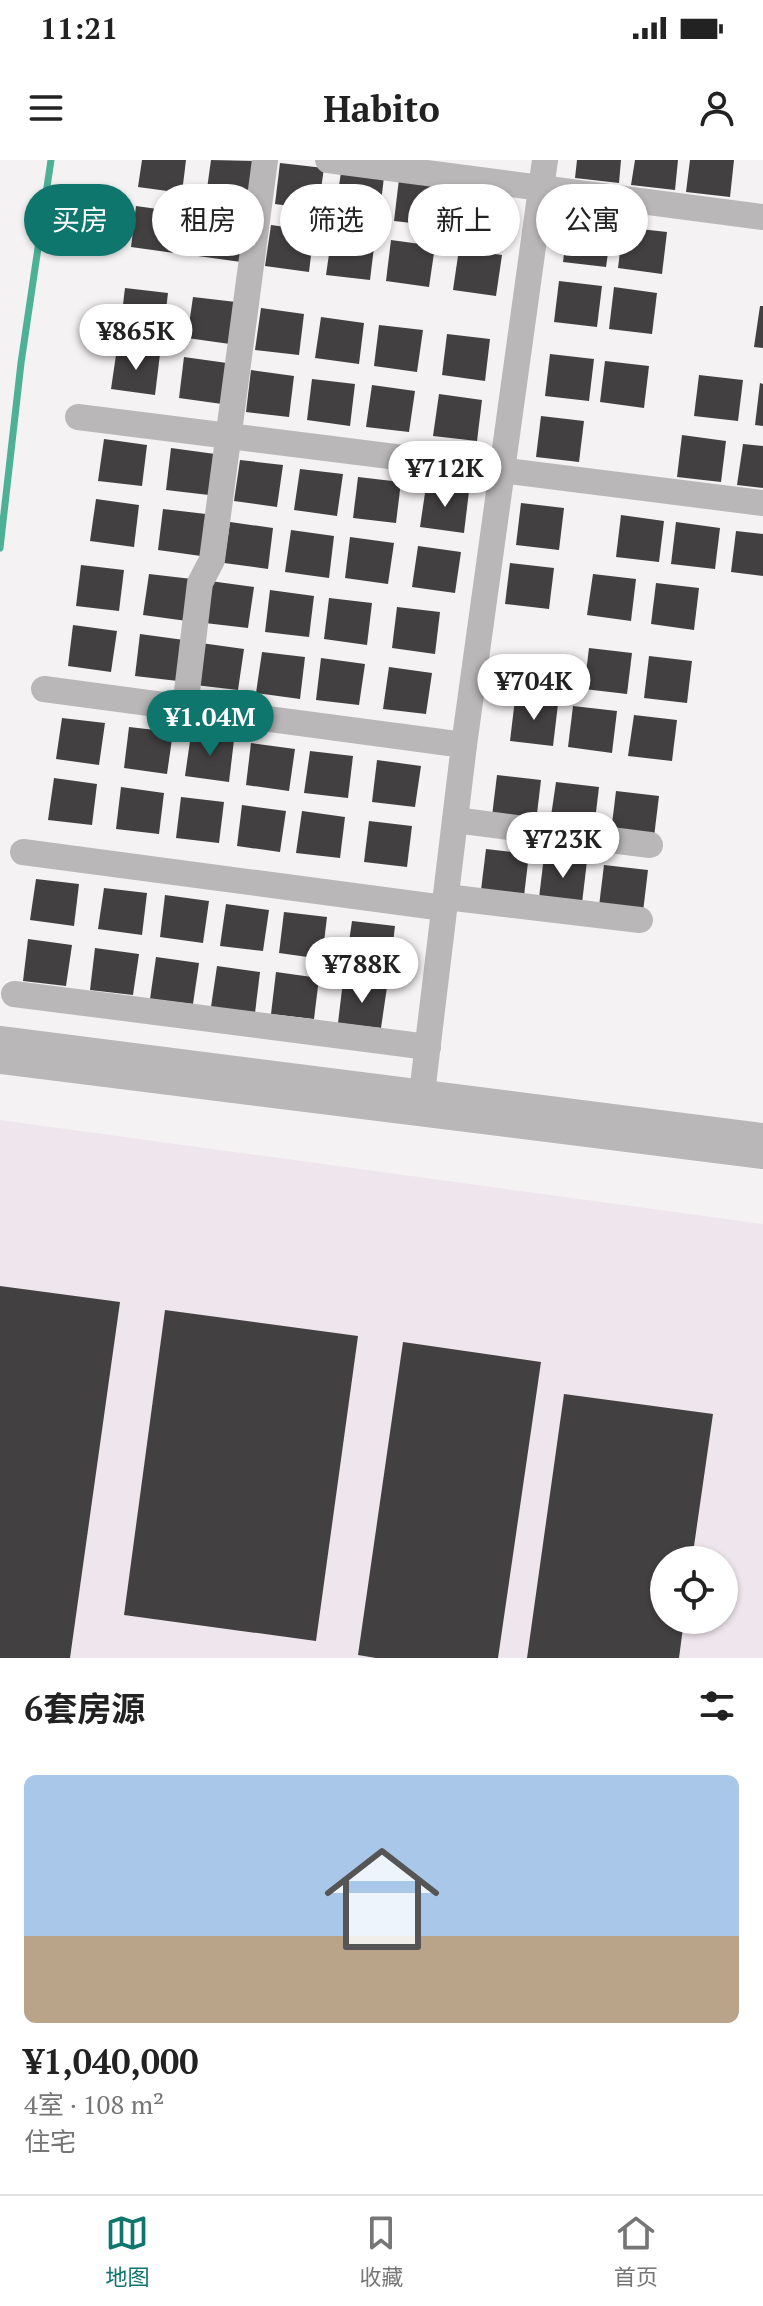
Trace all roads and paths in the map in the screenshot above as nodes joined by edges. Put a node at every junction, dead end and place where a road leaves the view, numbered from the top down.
1 (265, 160) edge
2 (328, 160) edge
3 (545, 160) edge
4 (542, 184) edge
5 (536, 187) edge
6 (648, 202) edge
7 (763, 217) edge
8 (536, 224) edge
9 (78, 417) dead end
10 (228, 437) junction
11 (502, 471) junction
12 (763, 503) edge
13 (44, 689) dead end
14 (185, 708) junction
15 (464, 745) junction
16 (455, 820) junction
17 (650, 845) dead end
18 (23, 852) dead end
19 (445, 903) junction
20 (640, 920) dead end
21 (14, 994) dead end
22 (0, 1039) edge
23 (428, 1047) junction
24 (0, 1061) edge
25 (422, 1093) junction
26 (763, 1136) edge
27 (763, 1156) edge

1 - 10 street
2 - 5 street
3 - 4 street
6 - 7 street
8 - 11 street
9 - 10 street
10 - 11 street
10 - 14 street
11 - 12 street
11 - 15 street
13 - 14 street
14 - 15 street
15 - 16 street
16 - 17 street
16 - 19 street
18 - 19 street
19 - 20 street
19 - 23 street
21 - 23 street
22 - 25 street
23 - 25 street
24 - 27 street
25 - 26 street

